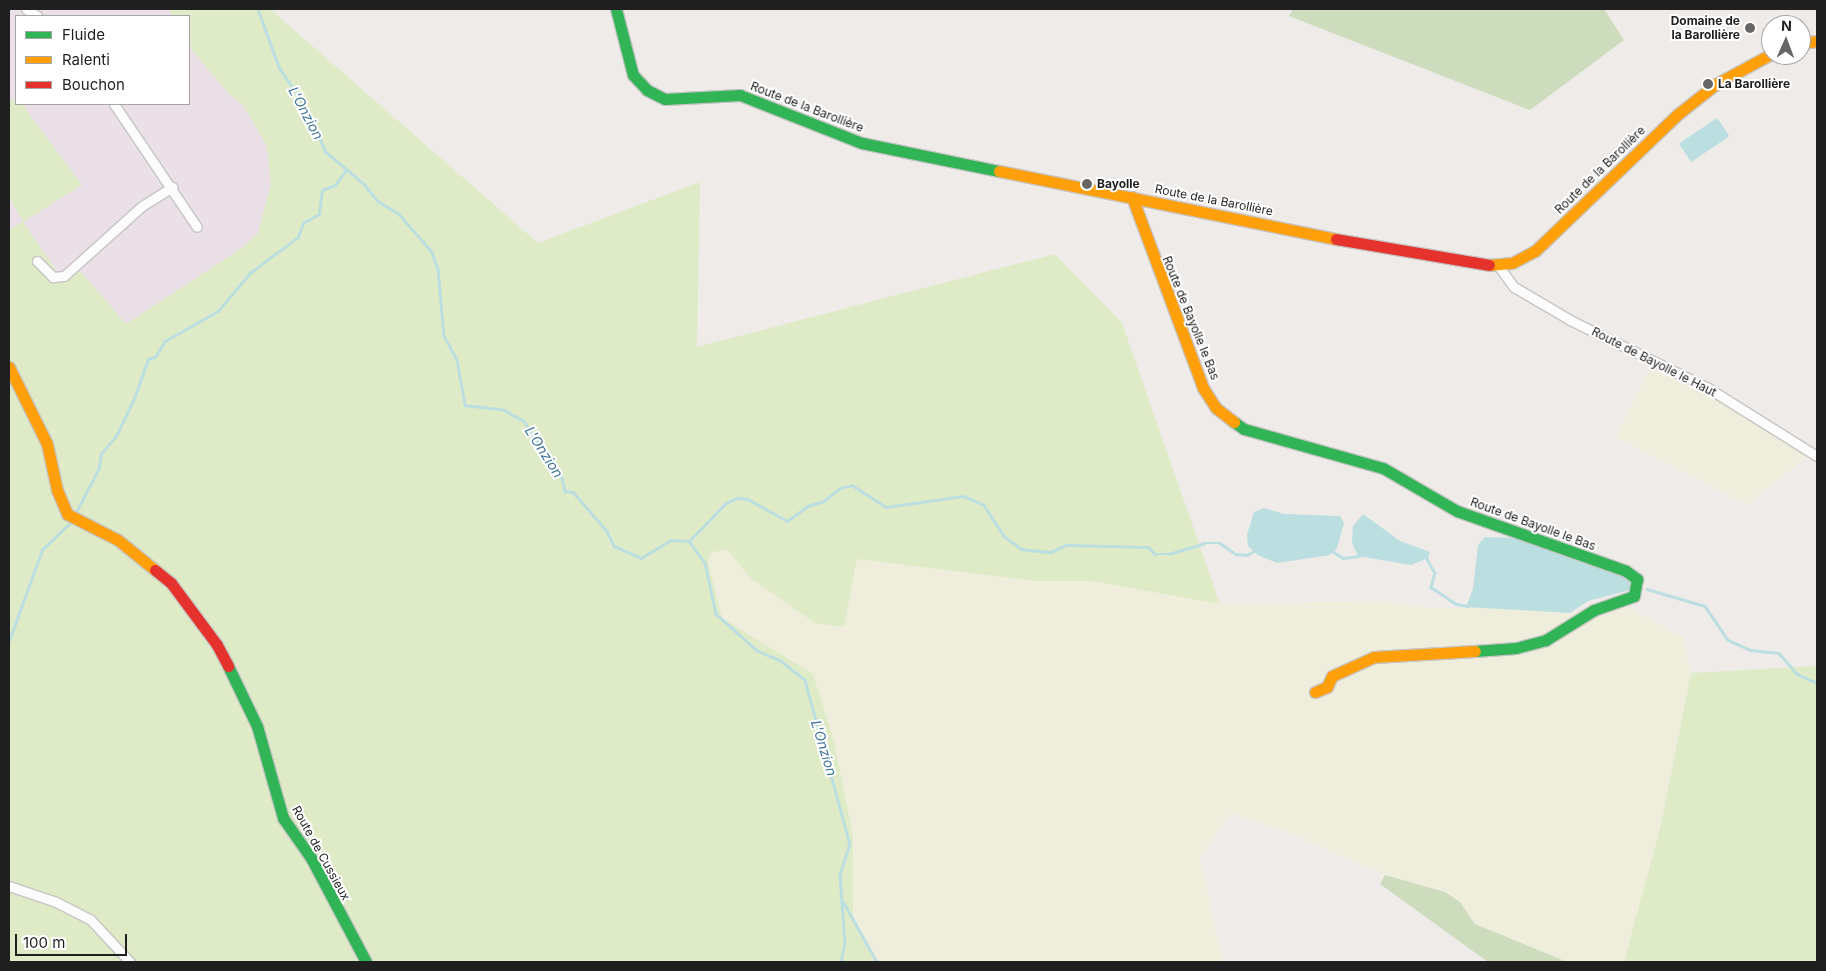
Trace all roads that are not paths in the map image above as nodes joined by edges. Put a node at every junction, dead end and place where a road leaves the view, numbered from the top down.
1 (616, 9) edge
2 (1761, 59) edge
3 (115, 105) edge
4 (172, 187) junction
5 (1132, 198) junction
6 (197, 227) dead end
7 (37, 261) dead end
8 (1497, 264) junction
9 (9, 367) edge
10 (1817, 456) edge
11 (1315, 692) dead end
12 (9, 886) edge
13 (130, 962) edge
14 (366, 962) edge

1 - 5 street, Route de la Barollière
2 - 8 street, Route de la Barollière
3 - 4 street
4 - 6 street
4 - 7 street
5 - 8 street, Route de la Barollière
5 - 11 street, Route de Bayolle le Bas
8 - 10 street, Route de Bayolle le Haut
9 - 14 street, Route de Cussieux
12 - 13 street

